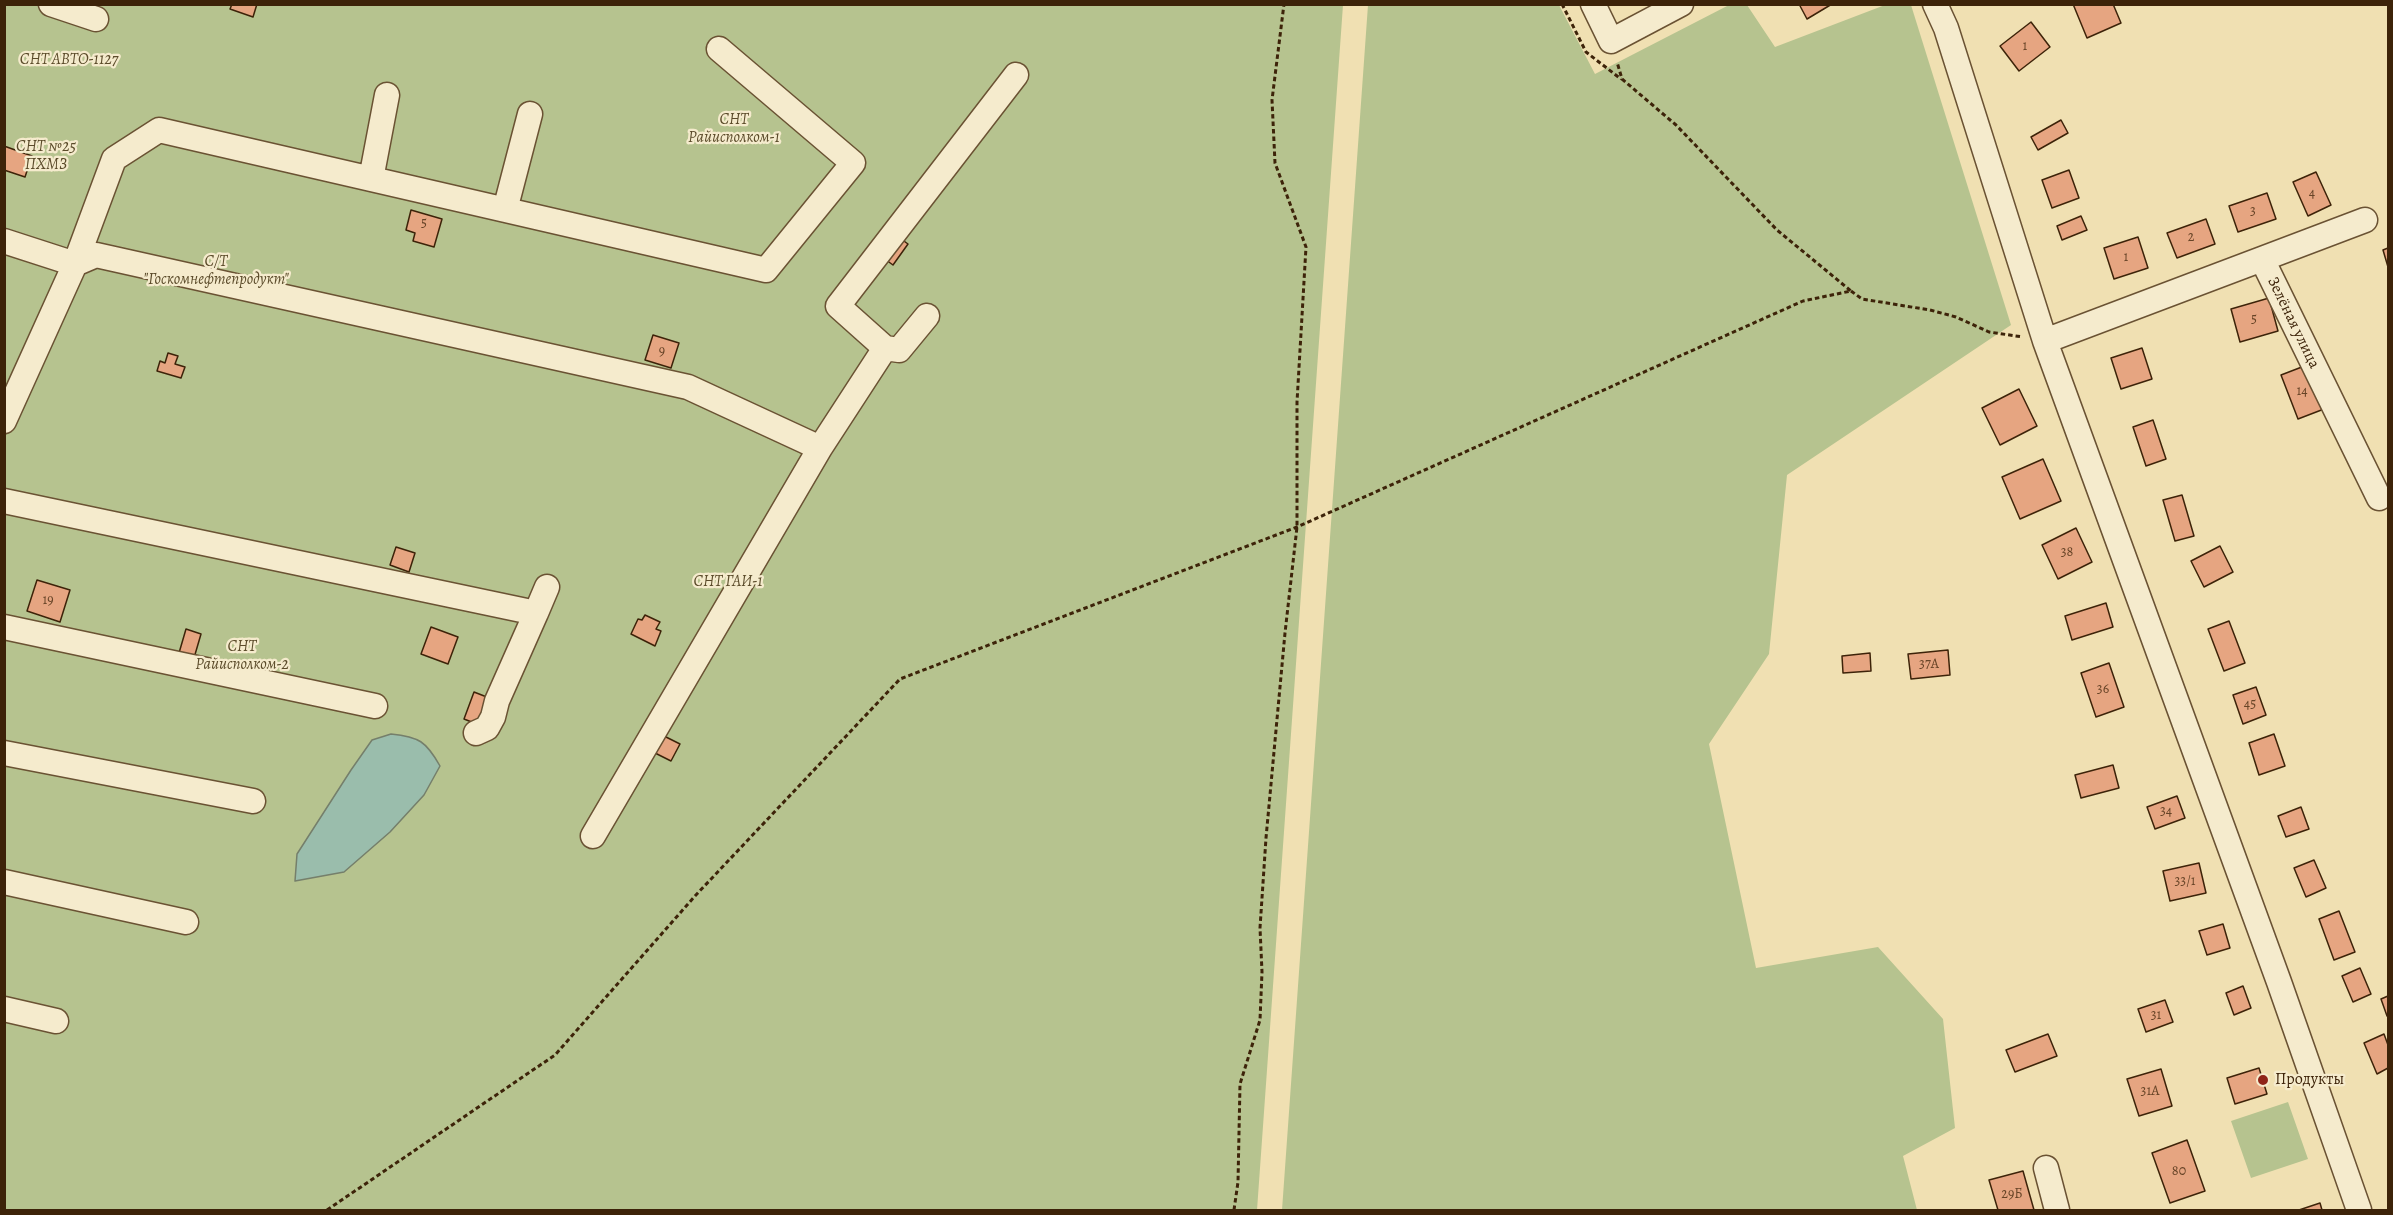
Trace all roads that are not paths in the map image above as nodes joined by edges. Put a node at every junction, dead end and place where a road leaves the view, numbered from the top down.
1 (51, 4) edge
2 (1593, 4) edge
3 (1681, 4) edge
4 (1935, 4) edge
5 (96, 19) dead end
6 (719, 48) dead end
7 (1016, 75) dead end
8 (387, 96) dead end
9 (530, 114) dead end
10 (371, 179) junction
11 (505, 210) junction
12 (2365, 220) dead end
13 (4, 241) edge
14 (2262, 259) junction
15 (75, 264) junction
16 (927, 316) dead end
17 (2045, 341) junction
18 (885, 348) junction
19 (5, 417) edge
20 (820, 448) junction
21 (2379, 498) dead end
22 (4, 501) edge
23 (547, 588) dead end
24 (536, 613) junction
25 (4, 627) edge
26 (375, 706) dead end
27 (476, 732) dead end
28 (4, 753) edge
29 (253, 801) dead end
30 (593, 836) dead end
31 (4, 882) edge
32 (186, 922) dead end
33 (4, 1009) edge
34 (56, 1021) dead end
35 (2046, 1168) dead end
36 (2056, 1210) edge
37 (2359, 1210) edge

1 - 5 street
2 - 3 street
4 - 17 street
6 - 11 street
7 - 18 street
8 - 10 street
9 - 11 street
10 - 11 street
10 - 15 street
12 - 14 street
13 - 15 street
14 - 17 street, Зелёная улица
14 - 21 street, Зелёная улица
15 - 19 street
15 - 20 street
16 - 18 street
17 - 37 street
18 - 20 street
20 - 30 street
22 - 24 street
23 - 24 street
24 - 27 street
25 - 26 street
28 - 29 street
31 - 32 street
33 - 34 street
35 - 36 street

